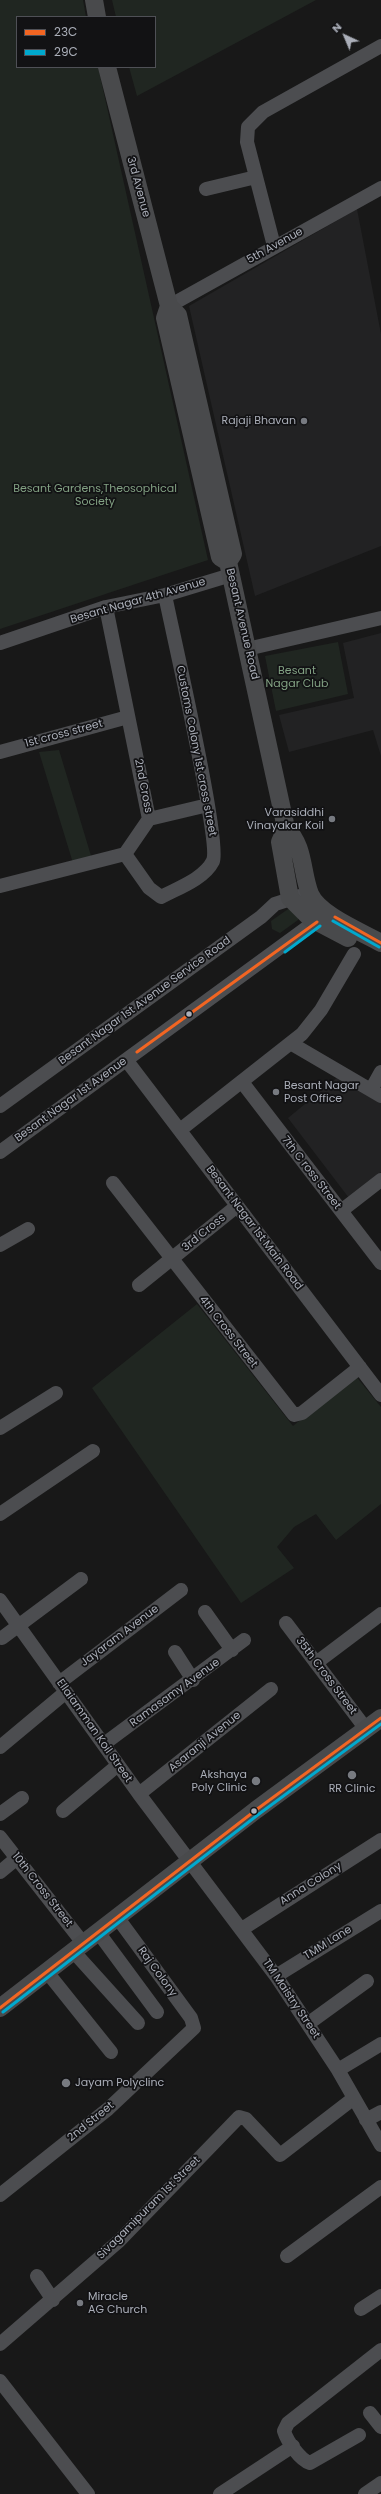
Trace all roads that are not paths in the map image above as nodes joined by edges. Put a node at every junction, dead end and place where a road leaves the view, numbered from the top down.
1 (94, 0) edge
2 (97, 16) edge
3 (381, 46) edge
4 (108, 68) edge
5 (256, 177) junction
6 (381, 188) edge
7 (206, 189) dead end
8 (274, 246) junction
9 (169, 306) junction
10 (229, 568) junction
11 (165, 595) junction
12 (106, 607) junction
13 (381, 618) edge
14 (0, 643) edge
15 (248, 649) junction
16 (128, 717) junction
17 (0, 752) edge
18 (208, 805) junction
19 (149, 819) junction
20 (286, 828) junction
21 (125, 854) junction
22 (0, 886) edge
23 (311, 895) junction
24 (290, 898) junction
25 (326, 917) junction
26 (381, 943) edge
27 (354, 954) dead end
28 (381, 955) edge
29 (292, 1044) junction
30 (127, 1060) junction
31 (381, 1072) edge
32 (242, 1082) junction
33 (376, 1093) edge
34 (0, 1106) edge
35 (180, 1130) junction
36 (0, 1151) edge
37 (381, 1180) edge
38 (113, 1183) dead end
39 (237, 1206) junction
40 (341, 1212) junction
41 (28, 1229) dead end
42 (0, 1245) edge
43 (171, 1259) junction
44 (381, 1263) edge
45 (139, 1285) dead end
46 (360, 1367) junction
47 (377, 1380) edge
48 (56, 1393) dead end
49 (381, 1395) edge
50 (0, 1428) edge
51 (93, 1451) dead end
52 (0, 1514) edge
53 (81, 1579) dead end
54 (181, 1590) dead end
55 (0, 1600) edge
56 (205, 1612) dead end
57 (381, 1614) edge
58 (286, 1623) dead end
59 (18, 1625) junction
60 (2, 1638) dead end
61 (244, 1640) dead end
62 (232, 1650) junction
63 (175, 1652) dead end
64 (316, 1664) junction
65 (193, 1680) junction
66 (62, 1687) junction
67 (271, 1689) dead end
68 (381, 1718) edge
69 (366, 1728) junction
70 (104, 1744) junction
71 (0, 1747) edge
72 (118, 1765) junction
73 (139, 1794) junction
74 (22, 1798) dead end
75 (63, 1811) dead end
76 (0, 1814) edge
77 (0, 1836) edge
78 (381, 1840) edge
79 (17, 1858) junction
80 (190, 1861) junction
81 (0, 1872) edge
82 (381, 1911) edge
83 (117, 1917) junction
84 (242, 1928) junction
85 (98, 1932) junction
86 (78, 1947) junction
87 (47, 1972) junction
88 (276, 1976) junction
89 (367, 1981) dead end
90 (0, 2008) edge
91 (157, 2012) dead end
92 (138, 2023) dead end
93 (309, 2024) junction
94 (194, 2028) joint
95 (381, 2044) edge
96 (111, 2052) dead end
97 (338, 2070) junction
98 (354, 2098) junction
99 (381, 2112) edge
100 (366, 2120) junction
101 (381, 2145) edge
102 (381, 2188) edge
103 (0, 2195) edge
104 (287, 2256) dead end
105 (37, 2276) dead end
106 (381, 2296) edge
107 (53, 2300) junction
108 (361, 2309) dead end
109 (0, 2344) edge
110 (381, 2350) edge
111 (0, 2381) edge
112 (370, 2413) dead end
113 (381, 2427) edge
114 (359, 2435) dead end
115 (293, 2446) junction
116 (381, 2483) edge
117 (88, 2494) edge
118 (220, 2494) edge
119 (365, 2494) edge

1 - 2 main road
3 - 5 street
4 - 9 main road, 3rd Avenue
5 - 7 street
5 - 8 street
6 - 8 street, 5th Avenue
8 - 9 street, 5th Avenue
9 - 10 main road
10 - 11 street, Besant Nagar 4th Avenue
10 - 15 main road, Besant Avenue Road
11 - 12 street, Besant Nagar 4th Avenue
11 - 18 street, Customs Colony 1st cross street
12 - 14 street, Besant Nagar 4th Avenue
12 - 16 street, 2nd Cross
13 - 15 street
15 - 20 main road, Besant Avenue Road
16 - 17 street, 1st cross street
16 - 19 street, 2nd Cross
18 - 19 street
18 - 21 street, Customs Colony 1st cross street
19 - 21 street, 2nd Cross
20 - 23 main road, Besant Avenue Road
20 - 24 main road
21 - 22 street
23 - 24 street, Besant Nagar 1st Avenue Service Road
23 - 25 main road
24 - 25 main road
24 - 34 street, Besant Nagar 1st Avenue Service Road
25 - 26 main road
25 - 28 main road
25 - 30 street, Besant Nagar 1st Avenue
27 - 29 street
29 - 32 street
29 - 33 street
30 - 35 street, Besant Nagar 1st Main Road
30 - 36 street, Besant Nagar 1st Avenue
31 - 33 street
32 - 35 street
32 - 40 street, 7th C ross Street
35 - 39 street, Besant Nagar 1st Main Road
37 - 40 street
38 - 43 street, 4th Cross Street
39 - 43 street, 3rd Cross
39 - 46 street, Besant Nagar 1st Main Road
40 - 44 street, 7th C ross Street
41 - 42 street
43 - 45 street, 3rd Cross
43 - 46 street, 4th Cross Street
46 - 47 street, Besant Nagar 1st Main Road
47 - 49 street, Besant Nagar 1st Main Road
48 - 50 street
51 - 52 street
53 - 59 street
54 - 66 street, Jayaram Avenue
55 - 59 street, Ellaiamman Koil Street
56 - 62 street
57 - 64 street
58 - 64 street, 35th Cross Street
59 - 60 street
59 - 66 street, Ellaiamman Koil Street
61 - 62 street, Ramasamy Avenue
62 - 65 street, Ramasamy Avenue
63 - 65 street
64 - 69 street, 35th Cross Street
65 - 70 street, Ramasamy Avenue
66 - 70 street, Ellaiamman Koil Street
66 - 71 street, Jayaram Avenue
67 - 73 street, Asaranji Avenue
68 - 69 main road
69 - 80 main road
70 - 72 street, Ellaiamman Koil Street
72 - 73 street, Ellaiamman Koil Street
72 - 75 street
73 - 80 street, Ellaiamman Koil Street
74 - 76 street
77 - 79 street, 10th Cross Street
78 - 84 street, Anna Colony
79 - 81 street
79 - 86 street, 10th Cross Street
80 - 83 main road
80 - 84 street, TM Maistry Street
82 - 88 street, TMM Lane
83 - 85 main road
83 - 94 street, Raj Colony
84 - 88 street, TM Maistry Street
85 - 86 main road
85 - 91 street
86 - 87 main road
86 - 92 street, 10th Cross Street
87 - 90 main road
87 - 96 street
88 - 93 street, TM Maistry Street
89 - 93 street
93 - 97 street, TM Maistry Street
94 - 103 street, 2nd Street
95 - 97 street
97 - 98 street, TM Maistry Street
98 - 100 street, TM Maistry Street
98 - 107 street, Sivagamipuram 1st Street
99 - 100 street
100 - 101 street, TM Maistry Street
102 - 104 street
105 - 107 street
106 - 108 street
107 - 109 street, Sivagamipuram 1st Street
110 - 115 street
111 - 117 street
112 - 113 street
114 - 115 street
115 - 118 street
116 - 119 street

